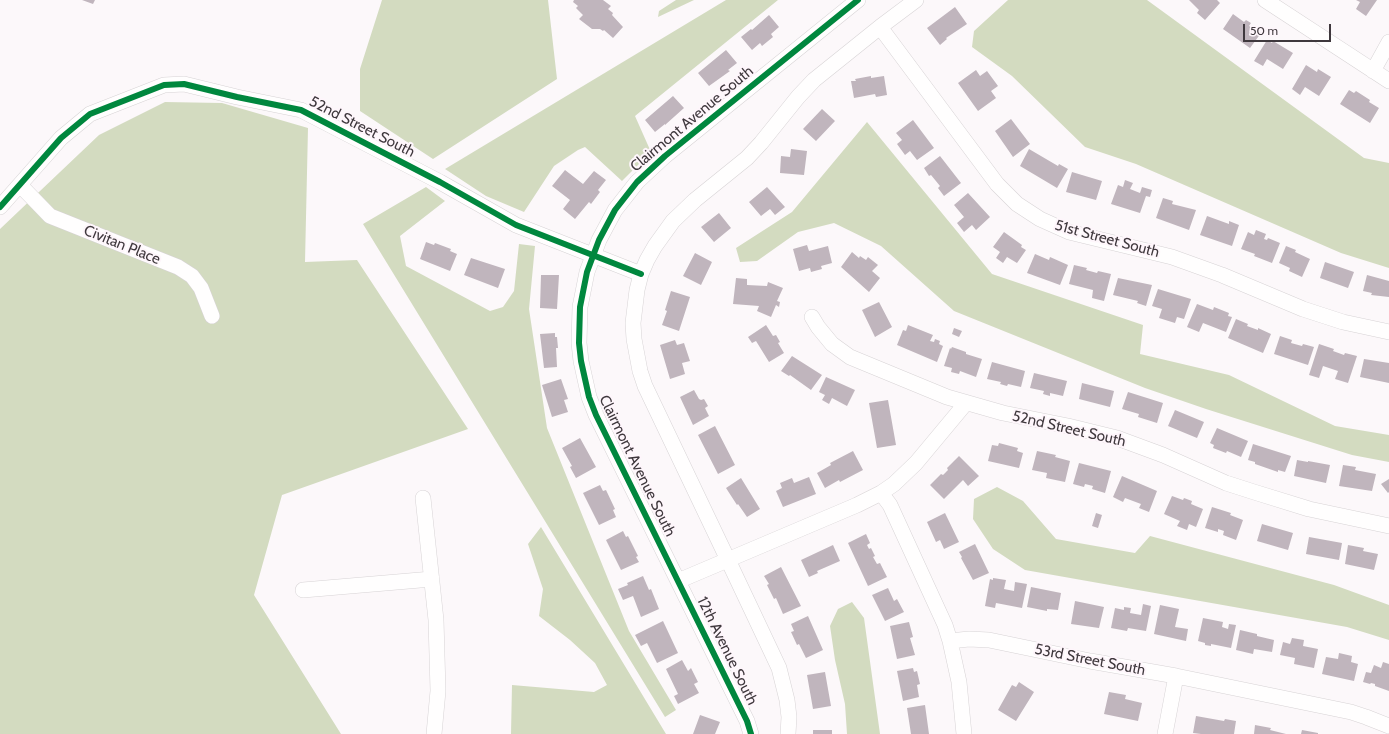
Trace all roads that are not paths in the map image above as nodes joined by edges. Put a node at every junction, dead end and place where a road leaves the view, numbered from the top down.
1 (858, 0) edge
2 (916, 0) edge
3 (1265, 0) edge
4 (880, 27) junction
5 (1389, 42) edge
6 (1373, 71) junction
7 (1389, 81) edge
8 (20, 185) junction
9 (0, 207) edge
10 (592, 255) junction
11 (641, 274) junction
12 (212, 316) dead end
13 (812, 317) dead end
14 (1389, 332) edge
15 (966, 403) junction
16 (881, 493) junction
17 (423, 498) dead end
18 (1389, 526) edge
19 (728, 560) junction
20 (432, 579) junction
21 (678, 581) junction
22 (303, 590) dead end
23 (950, 641) junction
24 (1176, 676) junction
25 (1389, 726) edge
26 (434, 734) edge
27 (751, 734) edge
28 (788, 734) edge
29 (964, 734) edge
30 (1165, 734) edge

1 - 10 street, Clairmont Avenue South
2 - 4 street
3 - 6 street
4 - 11 street
4 - 14 street, 51st Street South
5 - 6 street
6 - 7 street
8 - 9 street, 52nd Street South
8 - 10 street, 52nd Street South
8 - 12 street, Civitan Place
10 - 11 street, 52nd Street South
10 - 21 street, Clairmont Avenue South
11 - 19 street
13 - 15 street, 52nd Street South
15 - 16 street
15 - 18 street, 52nd Street South
16 - 19 street
16 - 23 street
17 - 20 street
19 - 21 street
19 - 28 street
20 - 22 street
20 - 26 street
21 - 27 street, 12th Avenue South
23 - 24 street, 53rd Street South
23 - 29 street
24 - 25 street, 53rd Street South
24 - 30 street

